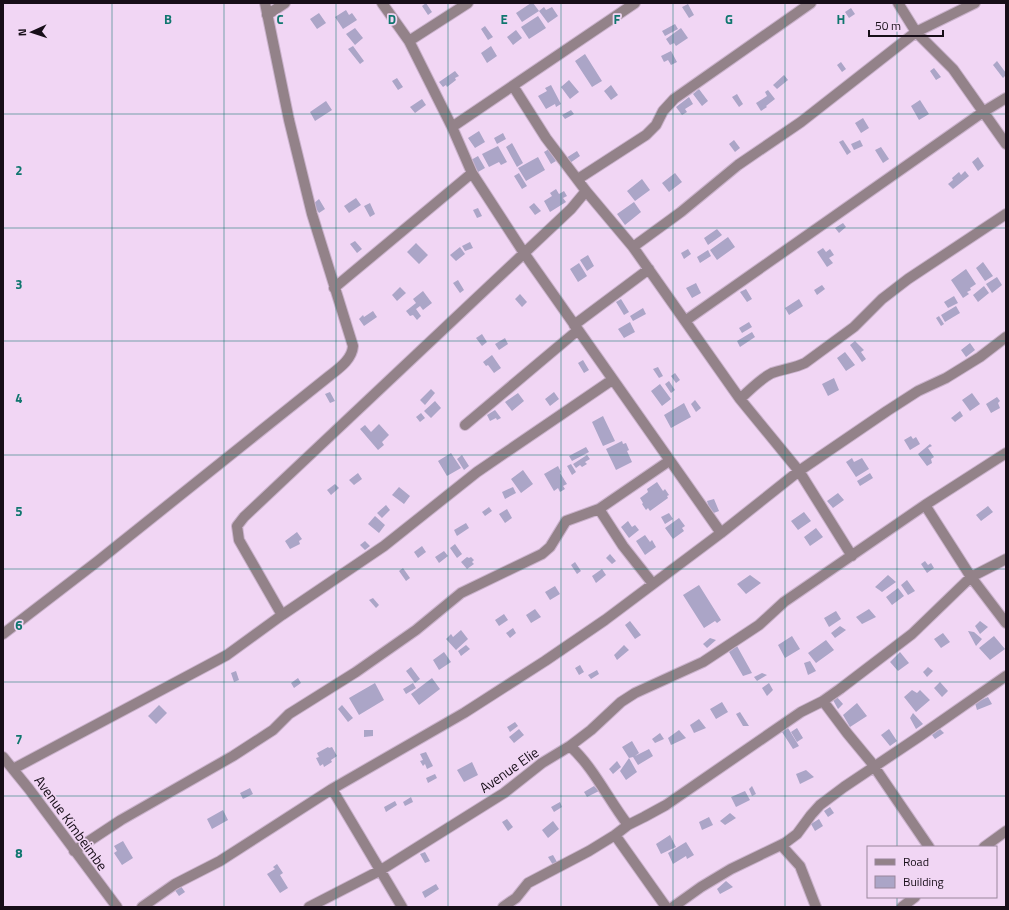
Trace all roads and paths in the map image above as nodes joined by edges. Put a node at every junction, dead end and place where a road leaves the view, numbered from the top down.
1 (265, 3) edge
2 (285, 3) edge
3 (382, 3) edge
4 (468, 3) edge
5 (635, 3) edge
6 (811, 3) edge
7 (898, 3) edge
8 (974, 3) edge
9 (267, 15) junction
10 (916, 32) junction
11 (409, 41) junction
12 (513, 86) junction
13 (1006, 98) edge
14 (983, 112) junction
15 (452, 127) junction
16 (1006, 144) edge
17 (472, 173) junction
18 (578, 179) junction
19 (586, 191) junction
20 (1006, 214) edge
21 (633, 247) junction
22 (524, 253) junction
23 (649, 269) junction
24 (334, 288) junction
25 (685, 321) junction
26 (576, 328) junction
27 (1006, 337) edge
28 (612, 380) junction
29 (740, 399) junction
30 (465, 425) dead end
31 (1006, 453) edge
32 (669, 462) junction
33 (800, 471) junction
34 (925, 505) junction
35 (599, 509) junction
36 (721, 534) junction
37 (852, 556) junction
38 (1006, 559) edge
39 (971, 577) junction
40 (653, 584) junction
41 (282, 615) junction
42 (1006, 624) edge
43 (3, 634) edge
44 (1006, 676) edge
45 (823, 701) junction
46 (570, 746) junction
47 (3, 757) edge
48 (874, 767) junction
49 (13, 769) junction
50 (332, 789) junction
51 (628, 824) junction
52 (1006, 831) edge
53 (615, 835) junction
54 (781, 845) junction
55 (928, 846) edge
56 (985, 846) edge
57 (74, 851) junction
58 (381, 870) junction
59 (914, 898) edge
60 (117, 907) edge
61 (142, 907) edge
62 (308, 907) edge
63 (402, 907) edge
64 (502, 907) edge
65 (666, 907) edge
66 (673, 907) edge
67 (816, 907) edge
68 (902, 907) edge

1 - 9 street
2 - 9 street
3 - 11 street
4 - 11 street
5 - 12 street
6 - 18 street
7 - 10 street
8 - 10 street
9 - 24 street
10 - 14 street
10 - 21 street
11 - 15 street
12 - 15 street
12 - 18 street
13 - 14 street
14 - 16 street
14 - 25 street
15 - 17 street
17 - 22 street
17 - 24 street
18 - 19 street
19 - 21 street
19 - 22 street
20 - 29 street
21 - 23 street
22 - 26 street
22 - 41 street
23 - 25 street
23 - 26 street
24 - 43 street
25 - 29 street
26 - 28 street
26 - 30 street
27 - 33 street
28 - 32 street
28 - 41 street
29 - 33 street
31 - 34 street, Avenue Elie
32 - 35 street
32 - 36 street
33 - 36 street
33 - 37 street
34 - 37 street, Avenue Elie
34 - 39 street
35 - 40 street
35 - 57 street
36 - 40 street
37 - 46 street, Avenue Elie
38 - 39 street
39 - 42 street
39 - 45 street
40 - 50 street
41 - 49 street
44 - 48 street
45 - 48 street
45 - 51 street
46 - 51 street
46 - 58 street, Avenue Elie
47 - 49 street, Avenue Kimbeimbe
48 - 54 street
48 - 55 street
49 - 57 street, Avenue Kimbeimbe
50 - 58 street
50 - 61 street
51 - 53 street
52 - 56 street
53 - 64 street
53 - 65 street
54 - 66 street
54 - 67 street
57 - 60 street, Avenue Kimbeimbe
58 - 62 street, Avenue Elie
58 - 63 street
59 - 68 street

